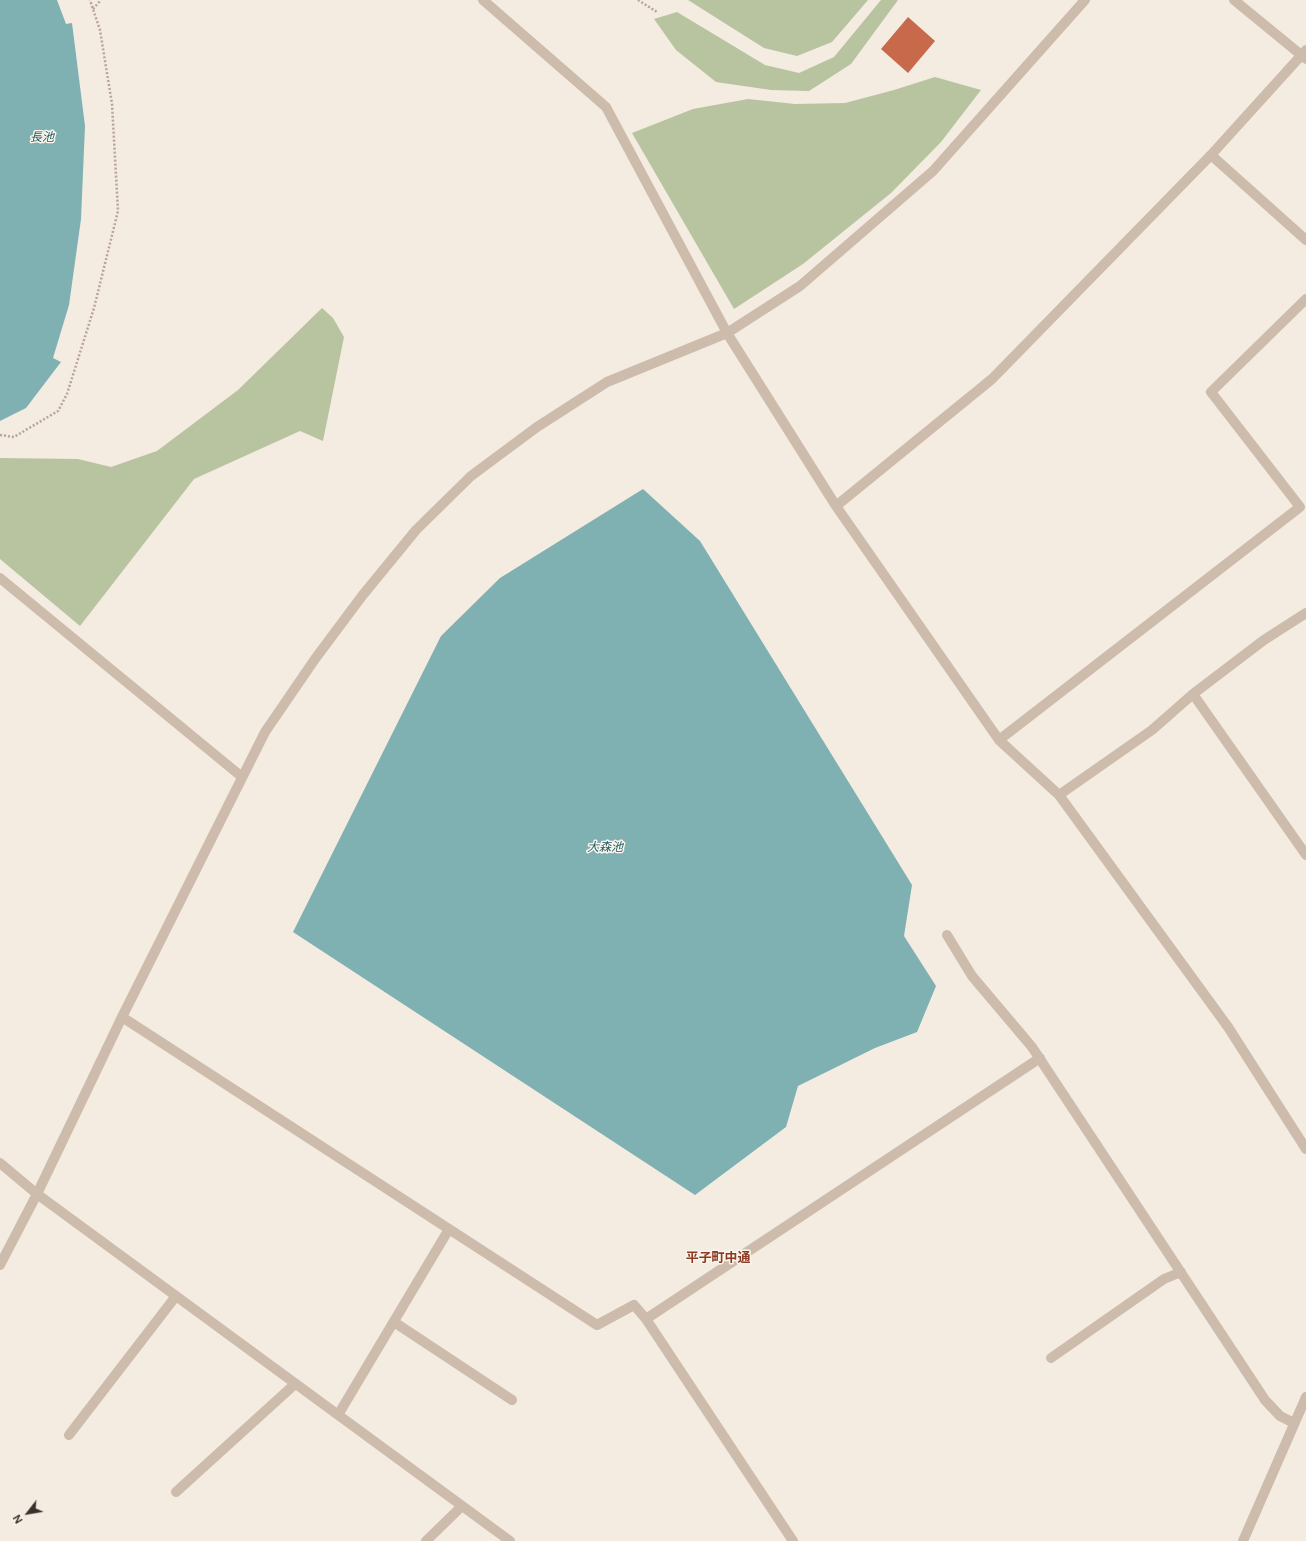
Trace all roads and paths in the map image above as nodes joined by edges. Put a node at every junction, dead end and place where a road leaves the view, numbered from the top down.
1 (90, 0) edge
2 (101, 0) edge
3 (482, 0) edge
4 (638, 0) edge
5 (1085, 0) edge
6 (1234, 0) edge
7 (93, 10) junction
8 (657, 12) dead end
9 (1305, 55) edge
10 (1211, 155) junction
11 (1306, 240) edge
12 (1306, 300) edge
13 (727, 333) junction
14 (0, 435) edge
15 (836, 506) junction
16 (0, 578) edge
17 (1306, 613) edge
18 (1193, 694) junction
19 (999, 740) junction
20 (242, 778) junction
21 (1058, 795) junction
22 (1306, 855) edge
23 (947, 935) dead end
24 (122, 1017) junction
25 (1040, 1058) junction
26 (1306, 1149) edge
27 (0, 1163) edge
28 (37, 1194) junction
29 (449, 1229) junction
30 (0, 1265) edge
31 (1181, 1272) junction
32 (176, 1296) junction
33 (646, 1319) junction
34 (394, 1322) junction
35 (1051, 1358) dead end
36 (296, 1384) junction
37 (1306, 1397) edge
38 (512, 1400) dead end
39 (338, 1415) junction
40 (1294, 1423) junction
41 (69, 1435) dead end
42 (176, 1492) dead end
43 (462, 1506) junction
44 (426, 1541) edge
45 (510, 1541) edge
46 (793, 1541) edge
47 (1243, 1541) edge

1 - 7 path
2 - 7 path
3 - 13 street
4 - 8 path
5 - 13 street
6 - 9 street
7 - 14 path
9 - 10 street
10 - 11 street
10 - 15 street
12 - 19 street
13 - 15 street
13 - 20 street
15 - 19 street
16 - 20 street
17 - 18 street
18 - 21 street
18 - 22 street
19 - 21 street
20 - 24 street
21 - 26 street
23 - 25 street
24 - 28 street
24 - 29 street
25 - 31 street
25 - 33 street
27 - 28 street
28 - 30 street
28 - 32 street
29 - 33 street
29 - 34 street
31 - 35 street
31 - 40 street
32 - 36 street
32 - 41 street
33 - 46 street
34 - 38 street
34 - 39 street
36 - 39 street
36 - 42 street
37 - 40 street
39 - 43 street
40 - 47 street
43 - 44 street
43 - 45 street

